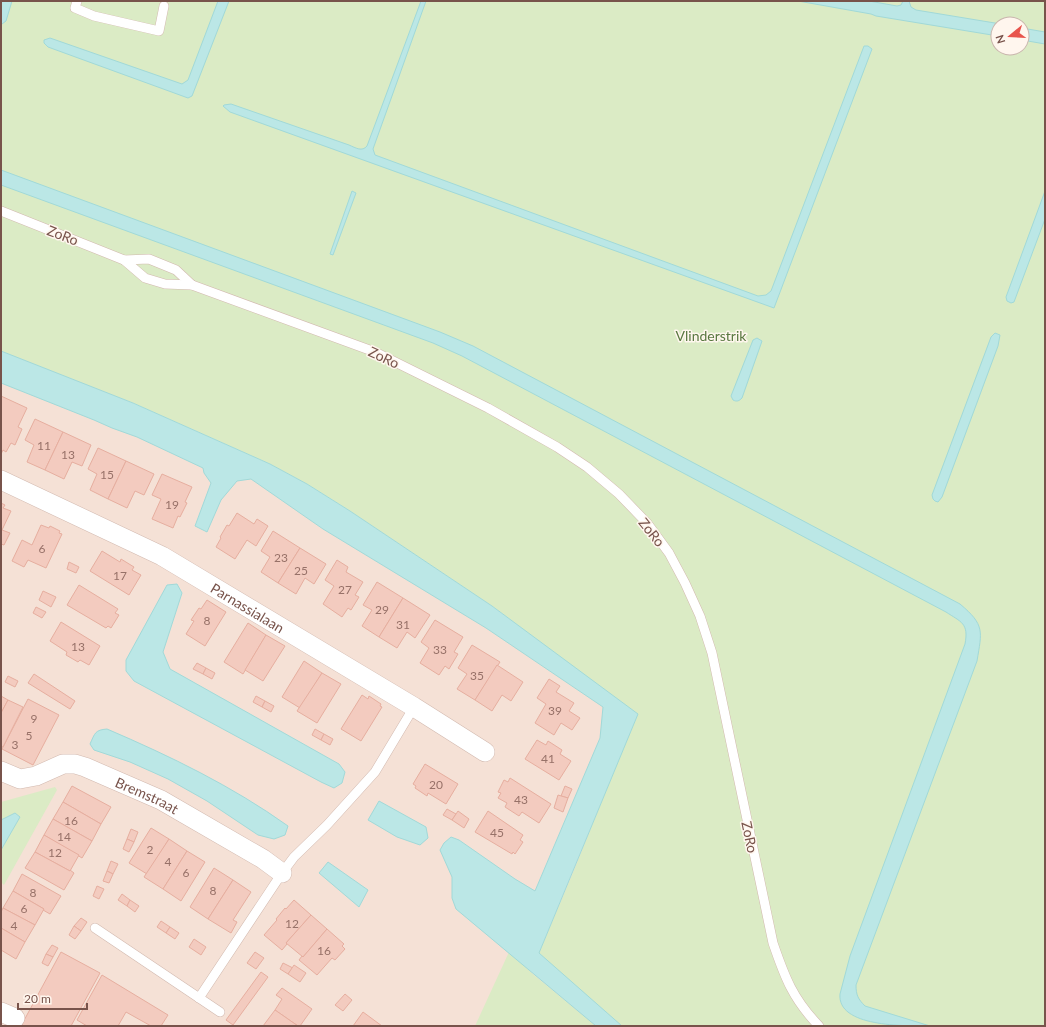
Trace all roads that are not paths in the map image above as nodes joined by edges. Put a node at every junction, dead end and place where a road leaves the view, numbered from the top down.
1 (77, 1) edge
2 (164, 6) dead end
3 (1, 211) edge
4 (124, 260) junction
5 (192, 285) junction
6 (1, 480) edge
7 (414, 707) junction
8 (485, 752) dead end
9 (1, 771) edge
10 (282, 874) junction
11 (95, 928) dead end
12 (199, 998) junction
13 (220, 1012) dead end
14 (819, 1026) edge

1 - 2 lane
3 - 4 lane, ZoRo
4 - 5 lane, ZoRo
4 - 5 lane, ZoRo
5 - 14 lane, ZoRo
6 - 7 street, Parnassialaan
7 - 8 street, Parnassialaan
7 - 10 lane
9 - 10 street, Bremstraat
10 - 12 lane
11 - 12 lane
12 - 13 lane

